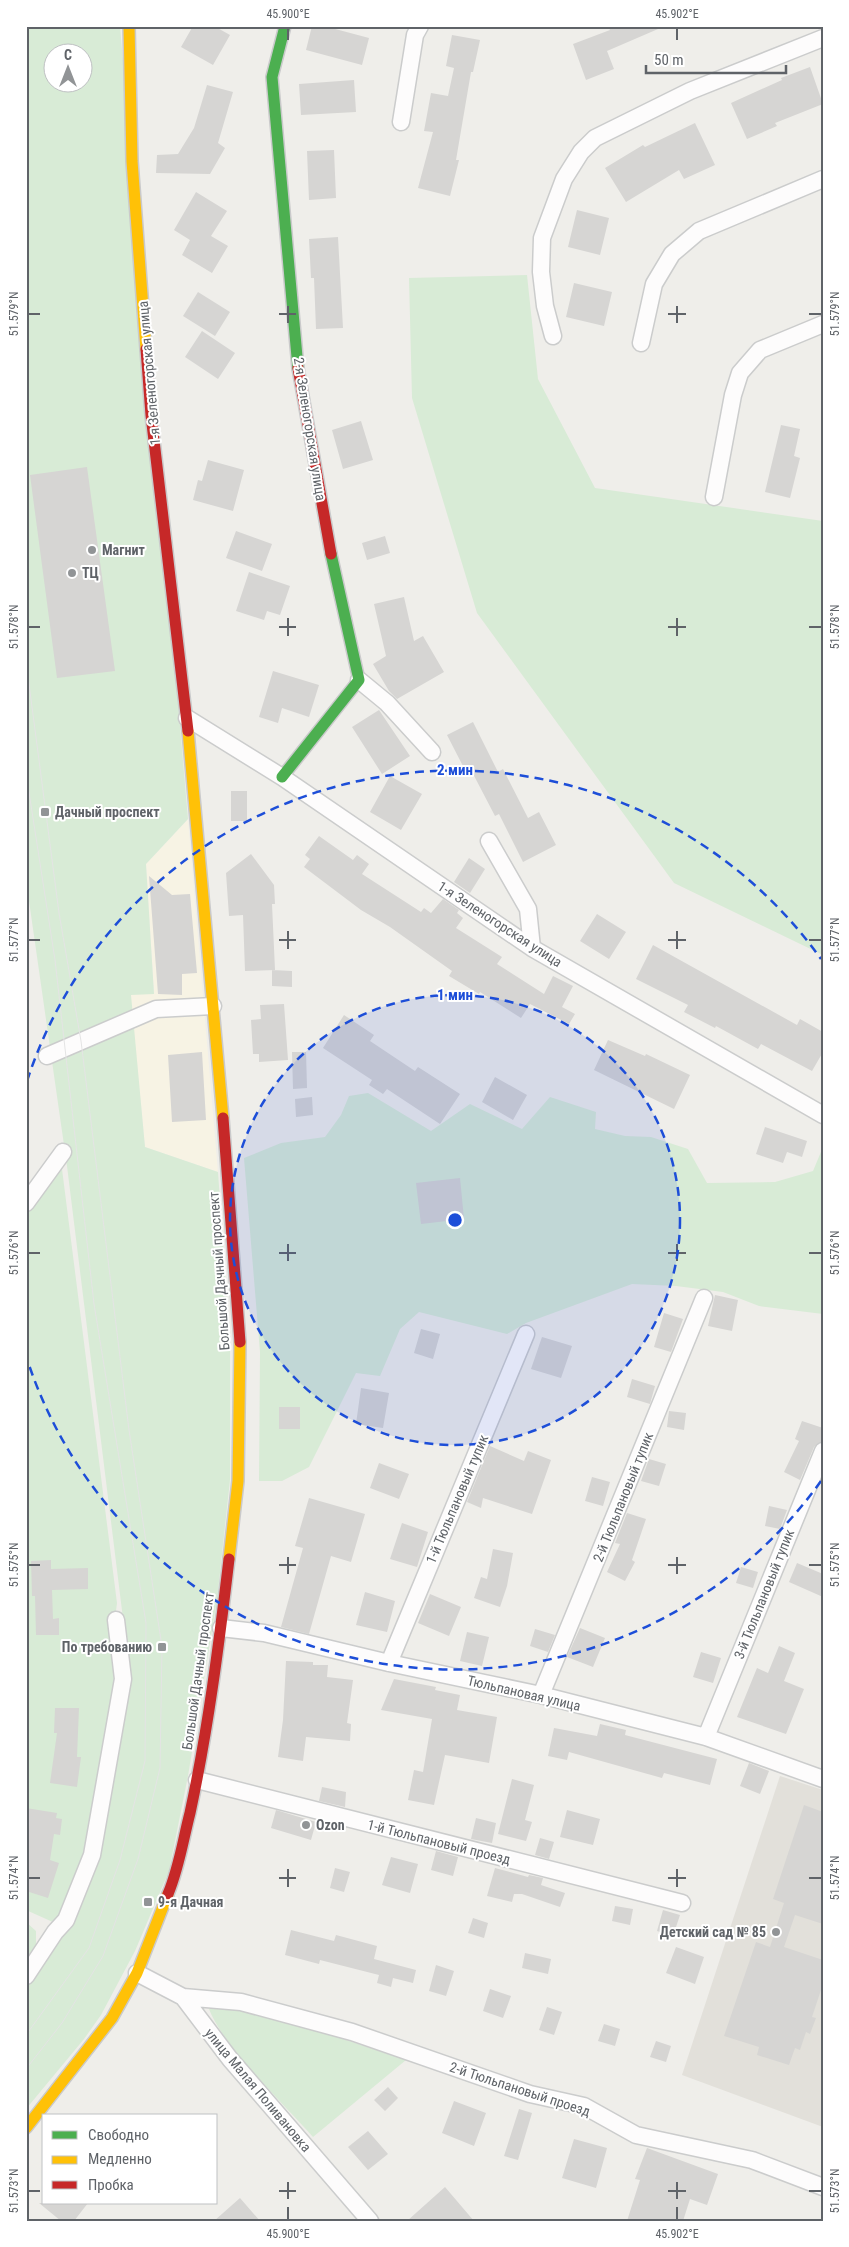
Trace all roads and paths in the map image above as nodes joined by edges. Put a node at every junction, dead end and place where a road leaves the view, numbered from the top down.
1 (129, 26) edge
2 (285, 26) edge
3 (420, 26) edge
4 (823, 38) edge
5 (401, 122) dead end
6 (823, 179) edge
7 (823, 324) edge
8 (553, 336) dead end
9 (641, 343) dead end
10 (714, 497) dead end
11 (359, 680) junction
12 (187, 718) junction
13 (432, 752) dead end
14 (282, 777) junction
15 (489, 841) dead end
16 (532, 948) junction
17 (213, 1006) junction
18 (47, 1056) dead end
19 (823, 1115) edge
20 (63, 1152) dead end
21 (228, 1173) joint
22 (26, 1203) edge
23 (704, 1298) dead end
24 (526, 1334) dead end
25 (823, 1451) edge
26 (116, 1620) dead end
27 (220, 1628) junction
28 (389, 1663) junction
29 (541, 1695) junction
30 (706, 1737) junction
31 (823, 1779) edge
32 (197, 1780) junction
33 (682, 1903) dead end
34 (137, 1973) junction
35 (26, 1976) edge
36 (184, 1996) junction
37 (26, 2128) edge
38 (823, 2187) edge
39 (370, 2221) edge

1 - 12 main road, 1-я Зеленогорская улица
2 - 11 main road, 2-я Зеленогорская улица
3 - 5 street
4 - 8 street
6 - 9 street
7 - 10 street
11 - 13 street
11 - 14 main road
12 - 14 street, 1-я Зеленогорская улица
12 - 17 main road, 1-я Зеленогорская улица
14 - 16 street, 1-я Зеленогорская улица
15 - 16 street
16 - 19 street, 1-я Зеленогорская улица
17 - 18 street
17 - 21 main road, 1-я Зеленогорская улица
20 - 22 street
21 - 27 main road, Большой Дачный проспект
23 - 29 street, 2-й Тюльпановый тупик
24 - 28 street, 1-й Тюльпановый тупик
25 - 30 street, 3-й Тюльпановый тупик
26 - 35 street
27 - 28 street, Тюльпановая улица
27 - 32 main road, Большой Дачный проспект
28 - 29 street, Тюльпановая улица
29 - 30 street, Тюльпановая улица
30 - 31 street, Тюльпановая улица
32 - 33 street, 1-й Тюльпановый проезд
32 - 34 main road, Большой Дачный проспект
34 - 36 street, улица Малая Поливановка
34 - 37 main road, Большой Дачный проспект
36 - 38 street, 2-й Тюльпановый проезд
36 - 39 street, улица Малая Поливановка

